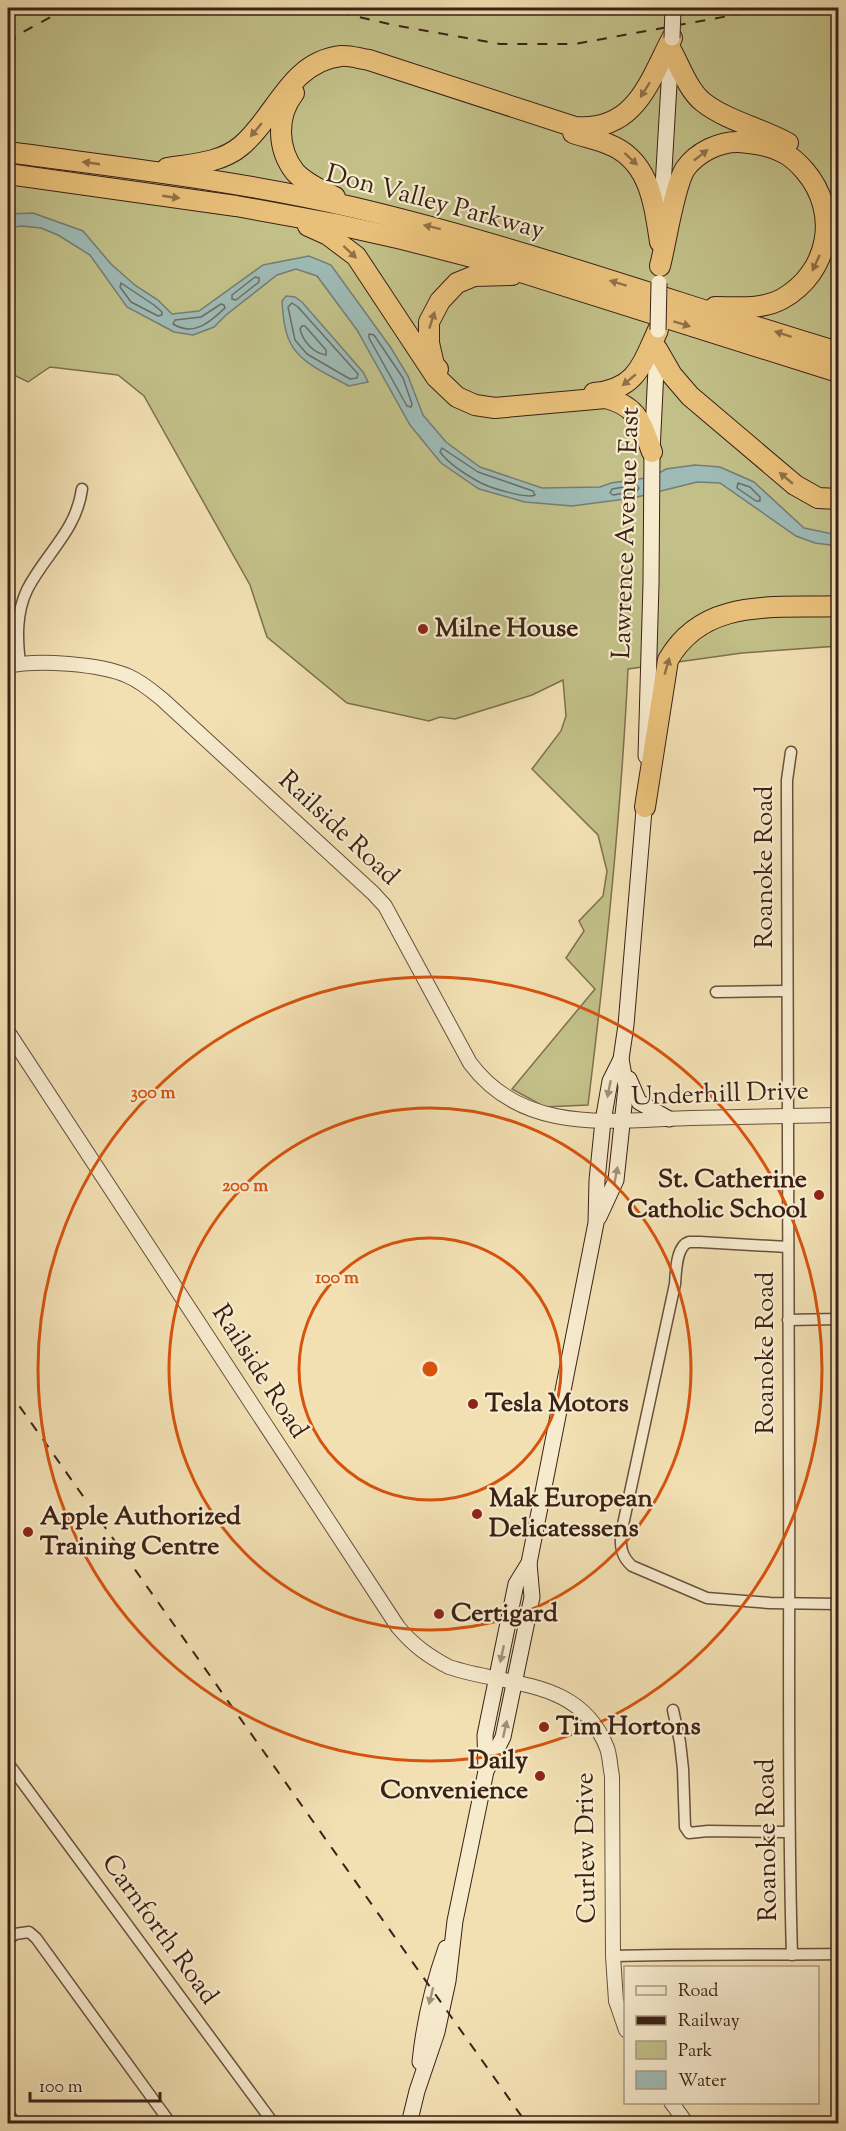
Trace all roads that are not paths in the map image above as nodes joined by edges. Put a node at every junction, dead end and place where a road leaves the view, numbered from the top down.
1 (673, 8) edge
2 (672, 44) junction
3 (8, 152) edge
4 (149, 171) junction
5 (8, 174) edge
6 (356, 208) junction
7 (280, 215) junction
8 (838, 238) edge
9 (660, 242) junction
10 (526, 275) junction
11 (660, 275) junction
12 (694, 307) junction
13 (657, 341) junction
14 (838, 352) edge
15 (833, 372) edge
16 (652, 452) junction
17 (82, 489) dead end
18 (838, 499) edge
19 (838, 606) edge
20 (14, 665) edge
21 (790, 752) dead end
22 (645, 807) junction
23 (716, 992) dead end
24 (787, 992) junction
25 (8, 1032) edge
26 (621, 1059) junction
27 (838, 1115) edge
28 (788, 1117) junction
29 (669, 1119) junction
30 (603, 1121) junction
31 (622, 1122) junction
32 (596, 1223) junction
33 (788, 1247) junction
34 (838, 1319) edge
35 (788, 1320) junction
36 (529, 1563) junction
37 (789, 1603) junction
38 (838, 1604) edge
39 (496, 1679) junction
40 (514, 1683) junction
41 (673, 1710) dead end
42 (8, 1762) edge
43 (486, 1772) junction
44 (788, 1832) junction
45 (8, 1940) edge
46 (838, 1954) edge
47 (792, 1955) junction
48 (613, 1956) junction
49 (624, 2024) edge
50 (672, 2104) edge
51 (8, 2113) edge
52 (16, 2124) edge
53 (171, 2124) edge
54 (274, 2124) edge
55 (410, 2124) edge
56 (687, 2124) edge

1 - 2 main road, Lawrence Avenue East, bridge
2 -> 4 highway
2 - 8 highway
2 - 9 main road, Lawrence Avenue East
4 -> 3 highway, Don Valley Parkway
4 - 6 highway, Don Valley Parkway
5 -> 7 highway, Don Valley Parkway
6 -> 9 highway
12 -> 6 highway, Don Valley Parkway
7 - 10 highway, Don Valley Parkway
7 -> 16 highway
9 - 11 main road, Lawrence Avenue East
13 -> 10 highway
10 -> 15 highway, Don Valley Parkway
11 -> 12 highway
11 - 13 main road, Lawrence Avenue East, bridge
14 -> 12 highway, Don Valley Parkway
13 - 16 main road, Lawrence Avenue East
18 -> 13 highway
16 - 22 main road, Lawrence Avenue East
17 - 20 street
22 -> 19 highway
20 - 30 street, Railside Road
21 - 24 street, Roanoke Road
22 - 26 main road, Lawrence Avenue East
23 - 24 street
24 - 28 street, Roanoke Road
25 - 39 street, Railside Road
26 - 29 main road
26 -> 30 main road, Lawrence Avenue East
26 - 31 main road, Lawrence Avenue East
27 - 28 street, Underhill Drive
28 - 29 street, Underhill Drive
28 - 33 street, Roanoke Road
29 - 31 street, Underhill Drive
30 - 31 street, Underhill Drive
30 - 32 main road, Lawrence Avenue East
32 -> 31 main road, Lawrence Avenue East
32 - 36 main road, Lawrence Avenue East
33 - 35 street, Roanoke Road
33 - 37 street
34 - 35 street
35 - 37 street, Roanoke Road
36 -> 39 main road, Lawrence Avenue East
36 - 40 main road, Lawrence Avenue East
37 - 38 street
37 - 44 street, Roanoke Road
39 - 40 street, Railside Road
39 - 43 main road, Lawrence Avenue East
43 -> 40 main road, Lawrence Avenue East
40 - 48 street, Curlew Drive
41 - 44 street
42 - 54 street, Carnforth Road
43 - 55 main road, Lawrence Avenue East
44 - 47 street, Roanoke Road
45 - 53 street
46 - 47 street
47 - 48 street
48 - 49 street, Curlew Drive
50 - 56 street
51 - 52 street

